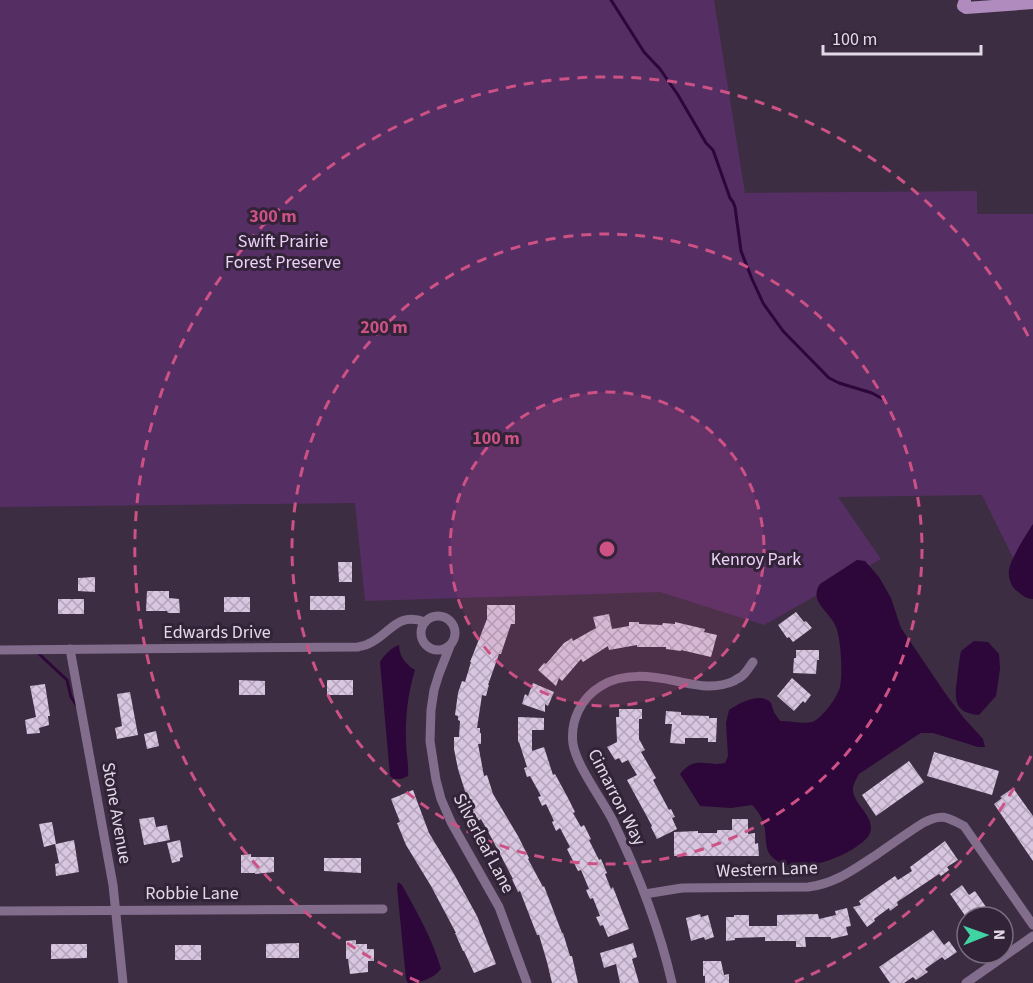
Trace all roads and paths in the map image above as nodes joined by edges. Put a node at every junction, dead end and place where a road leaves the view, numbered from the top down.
1 (964, 3) edge
2 (1033, 3) edge
3 (425, 622) junction
4 (450, 646) junction
5 (0, 650) edge
6 (70, 650) junction
7 (753, 662) dead end
8 (645, 894) junction
9 (383, 909) dead end
10 (0, 910) edge
11 (117, 910) junction
12 (1033, 925) edge
13 (1033, 936) edge
14 (123, 983) edge
15 (527, 983) edge
16 (672, 983) edge
17 (966, 983) edge

1 - 2 street
3 - 4 street
3 - 4 street, Silverleaf Lane
3 - 6 street, Edwards Drive
4 - 15 street, Silverleaf Lane
5 - 6 street, Edwards Drive
6 - 11 street, Stone Avenue
7 - 8 street, Cimarron Way
8 - 12 street, Western Lane
8 - 16 street, Cimarron Way
9 - 11 street, Robbie Lane
10 - 11 street, Robbie Lane
11 - 14 street, Stone Avenue
13 - 17 street

